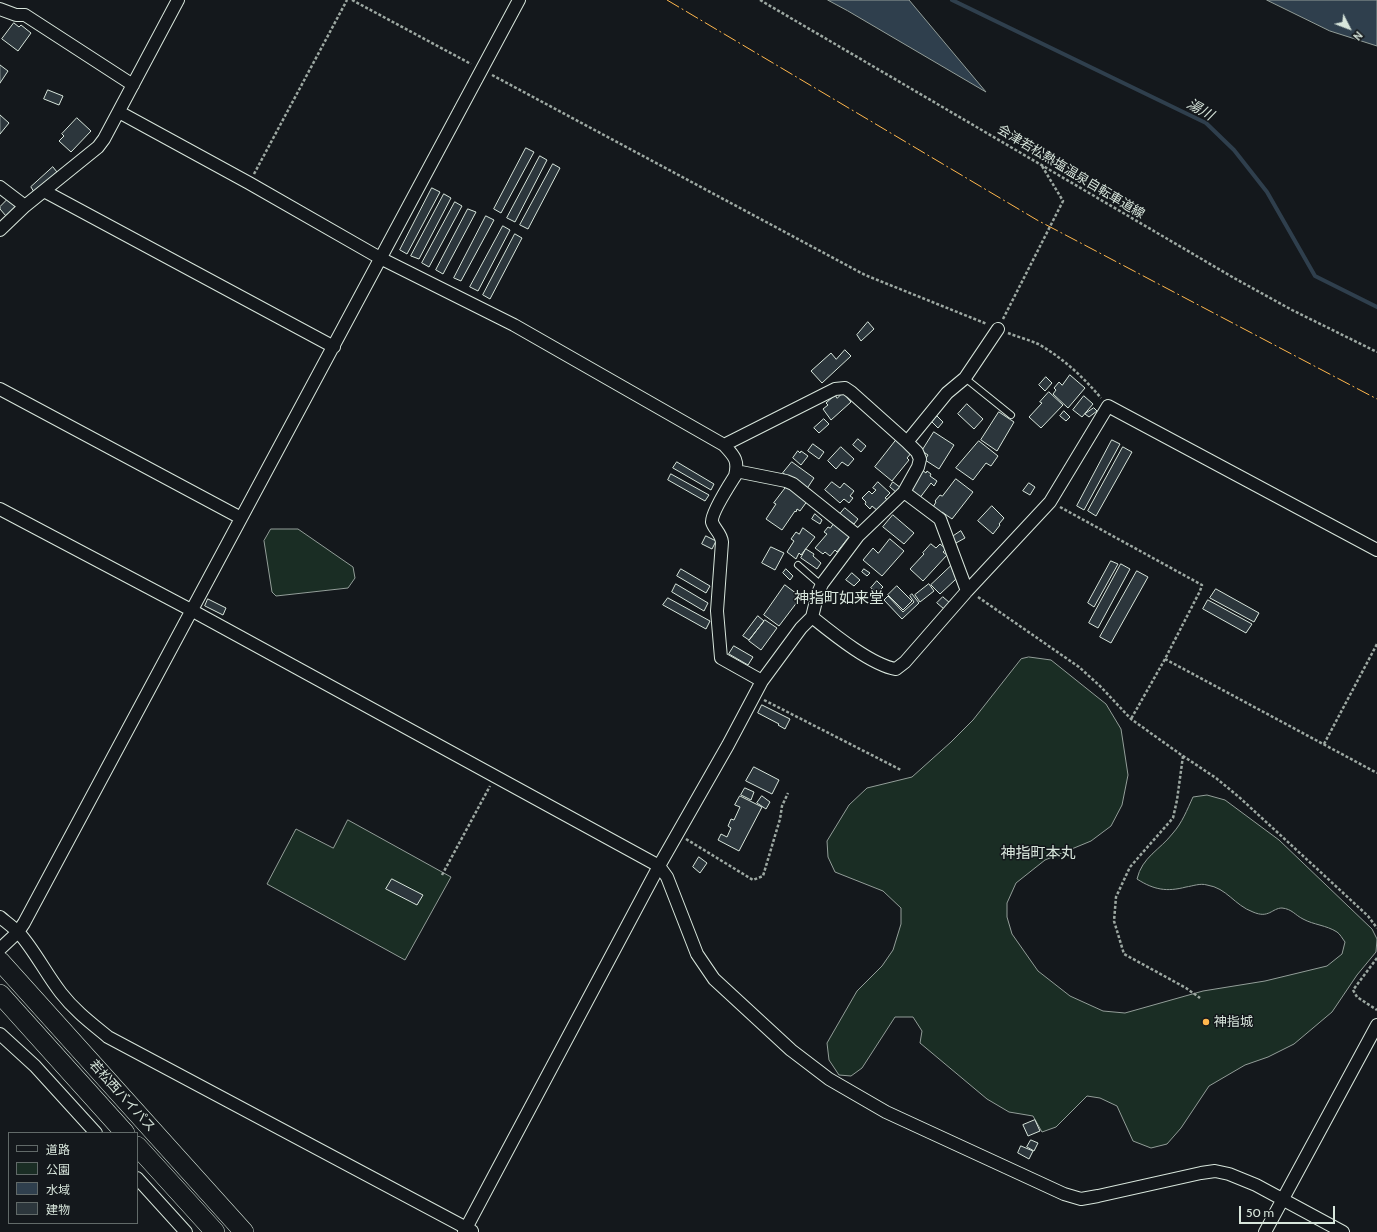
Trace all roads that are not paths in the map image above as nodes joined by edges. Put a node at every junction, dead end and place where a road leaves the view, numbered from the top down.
1 (178, 0) edge
2 (519, 0) edge
3 (0, 9) edge
4 (133, 85) junction
5 (119, 112) junction
6 (0, 187) edge
7 (44, 191) junction
8 (26, 206) junction
9 (0, 230) edge
10 (380, 258) junction
11 (998, 329) road end
12 (334, 347) junction
13 (965, 378) junction
14 (0, 389) edge
15 (1011, 415) dead end
16 (907, 442) junction
17 (724, 445) junction
18 (736, 471) junction
19 (904, 492) junction
20 (0, 508) edge
21 (241, 518) junction
22 (858, 536) junction
23 (1377, 550) edge
24 (798, 565) dead end
25 (821, 586) junction
26 (967, 591) junction
27 (191, 610) junction
28 (812, 618) junction
29 (762, 681) junction
30 (659, 866) junction
31 (0, 917) edge
32 (18, 932) junction
33 (0, 949) edge
34 (0, 961) edge
35 (0, 994) edge
36 (1377, 1024) edge
37 (0, 1034) edge
38 (95, 1132) edge
39 (124, 1132) edge
40 (138, 1147) edge
41 (138, 1179) edge
42 (1282, 1199) junction
43 (468, 1231) edge
44 (186, 1232) edge
45 (215, 1232) edge
46 (244, 1232) edge
47 (1265, 1232) edge
48 (1343, 1232) edge

1 - 4 street
2 - 10 street
3 - 4 street
4 - 5 street
5 - 7 street
5 - 10 street
6 - 8 street
7 - 8 street
7 - 12 street
8 - 9 street
10 - 12 street
10 - 17 street
11 - 13 street
12 - 21 street
13 - 15 lane
13 - 16 street
14 - 21 street
16 - 17 street
16 - 19 street
17 - 18 street
18 - 22 street
18 - 29 street
19 - 22 street
19 - 26 street
20 - 27 street
21 - 27 street
22 - 25 street
23 - 26 street
24 - 25 lane
25 - 28 street
26 - 28 street
27 - 30 street
27 - 32 street
28 - 29 street
29 - 30 street
30 - 42 street
30 - 43 street
31 - 32 street
32 - 33 street
32 - 43 street
34 - 46 highway, 若松西バイパス
35 - 39 highway, 若松西バイパス
36 - 42 street
37 - 38 street
40 - 45 highway, 若松西バイパス
41 - 44 street
42 - 47 street
42 - 48 street

